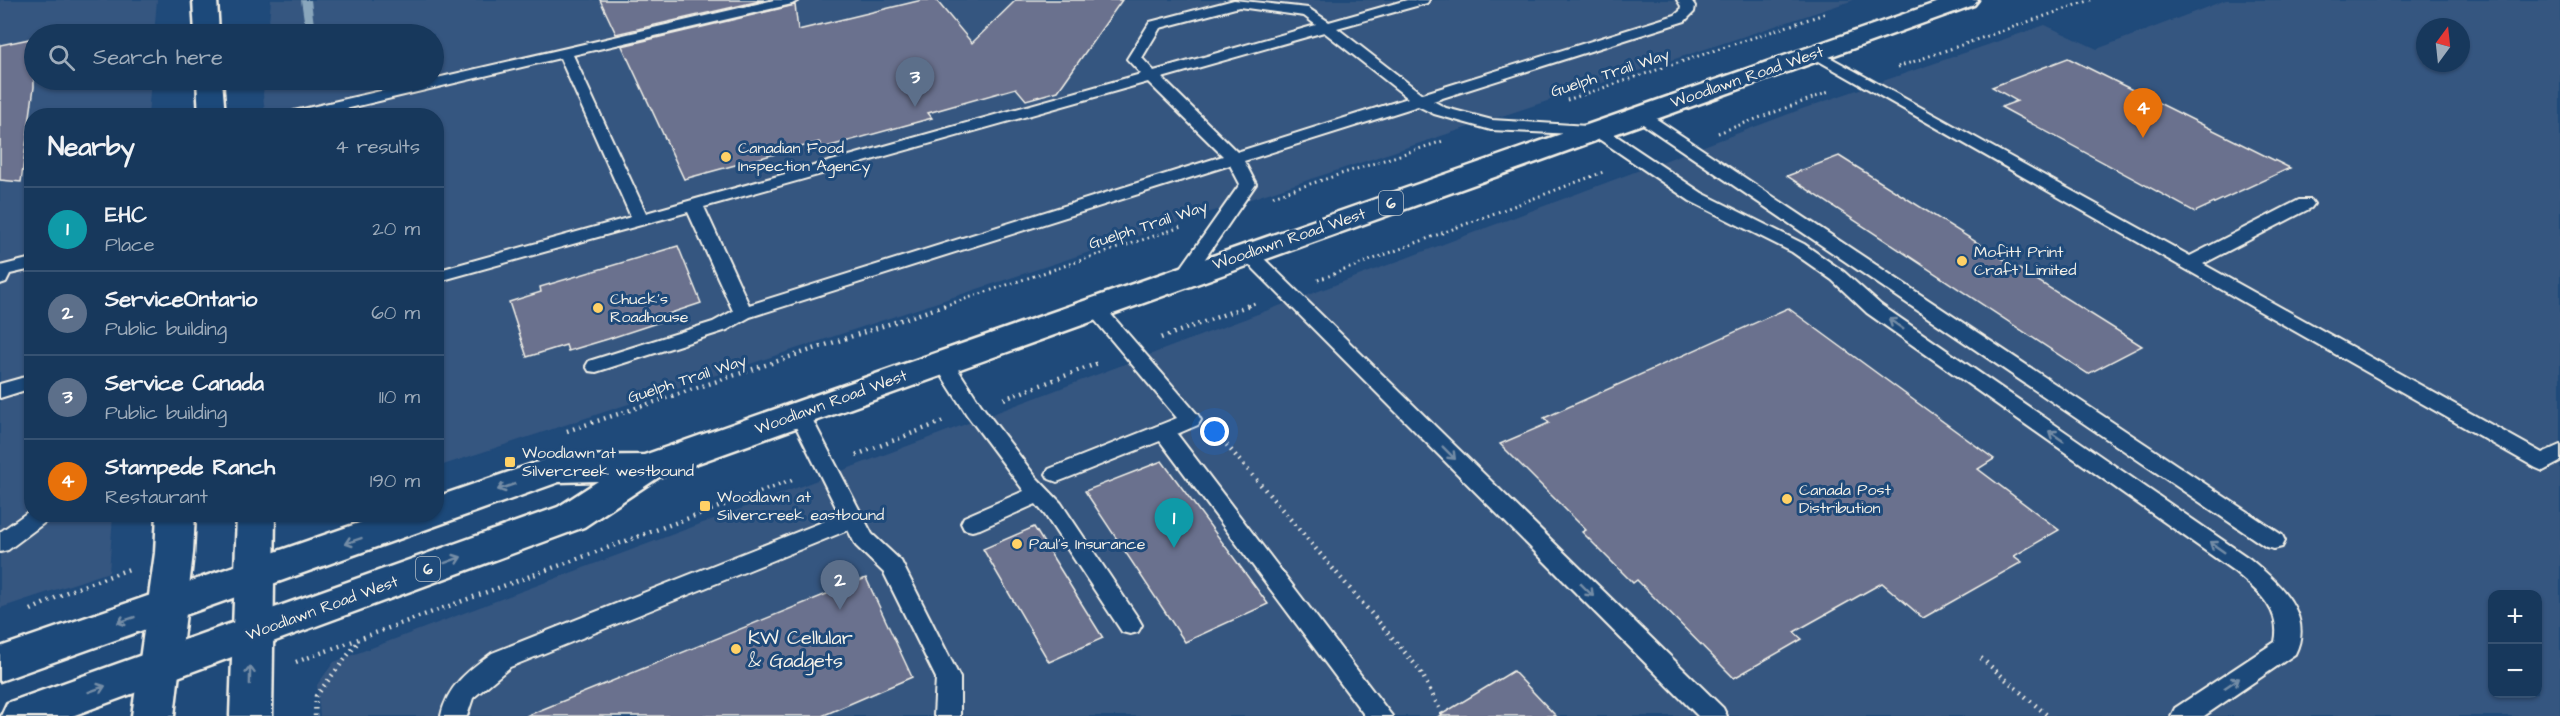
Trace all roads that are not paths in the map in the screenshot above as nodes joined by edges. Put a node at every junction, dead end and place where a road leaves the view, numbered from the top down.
1 (205, 0) edge
2 (792, 0) edge
3 (1422, 0) edge
4 (1684, 0) edge
5 (1966, 0) edge
6 (206, 24) edge
7 (1327, 27) junction
8 (565, 53) junction
9 (1815, 53) junction
10 (1152, 76) junction
11 (444, 81) edge
12 (211, 90) edge
13 (403, 90) edge
14 (364, 99) junction
15 (1421, 100) junction
16 (212, 108) edge
17 (327, 108) edge
18 (366, 108) edge
19 (1640, 115) junction
20 (1597, 130) junction
21 (1235, 159) junction
22 (2305, 204) dead end
23 (694, 205) junction
24 (641, 220) junction
25 (1248, 253) junction
26 (2190, 263) junction
27 (24, 265) edge
28 (444, 275) edge
29 (1185, 275) junction
30 (0, 278) edge
31 (1095, 308) junction
32 (743, 313) junction
33 (943, 362) junction
34 (596, 366) dead end
35 (24, 384) edge
36 (0, 391) edge
37 (799, 413) junction
38 (1164, 431) junction
39 (2560, 452) edge
40 (646, 468) junction
41 (1057, 474) dead end
42 (1038, 494) junction
43 (444, 509) edge
44 (854, 519) junction
45 (29, 522) edge
46 (175, 522) edge
47 (256, 522) edge
48 (405, 522) edge
49 (972, 523) dead end
50 (2274, 541) dead end
51 (0, 544) edge
52 (255, 575) junction
53 (167, 605) junction
54 (1130, 625) dead end
55 (252, 633) junction
56 (0, 663) edge
57 (159, 667) junction
58 (22, 716) edge
59 (153, 716) edge
60 (251, 716) edge
61 (454, 716) edge
62 (946, 716) edge
63 (1379, 716) edge
64 (1714, 716) edge
65 (2184, 716) edge

1 - 6 main road
2 - 8 lane
3 - 7 lane
4 - 15 lane
5 - 9 main road, Woodlawn Road West / 6
7 - 10 lane
7 - 10 lane
7 - 15 lane
8 - 11 lane
8 - 24 lane
9 - 19 main road, Woodlawn Road West / 6
9 - 26 lane
10 - 21 lane
10 - 23 lane
12 - 16 main road
13 - 14 lane
14 - 17 lane
14 - 18 lane
15 - 20 lane
15 - 21 lane
19 - 20 main road, Woodlawn Road West / 6
19 - 50 lane
20 - 25 main road, Woodlawn Road West / 6
65 -> 20 lane
21 - 29 lane
21 - 32 lane
22 - 26 lane
23 - 24 lane
23 - 32 lane
24 - 28 lane
25 - 29 main road, Woodlawn Road West / 6
25 -> 64 lane
26 - 39 lane
27 - 30 lane
29 - 31 main road, Woodlawn Road West / 6
31 - 33 main road, Woodlawn Road West / 6
31 - 38 lane
32 - 34 lane
33 - 37 main road, Woodlawn Road West / 6
33 - 42 lane
35 - 36 lane
37 - 40 main road, Woodlawn Road West / 6
37 - 44 lane
38 - 41 lane
38 - 63 lane
40 -> 43 main road, Woodlawn Road West / 6
55 -> 40 main road, Woodlawn Road West / 6
42 - 49 lane
42 - 54 lane
44 - 61 lane
44 - 62 lane
45 - 51 lane
46 - 53 main road
47 - 52 main road
48 -> 52 main road
52 - 53 main road
52 - 55 main road
53 -> 56 main road
53 - 57 main road
55 - 57 main road, Woodlawn Road West / 6
60 -> 55 main road
58 -> 57 main road, Woodlawn Road West / 6
57 - 59 main road

